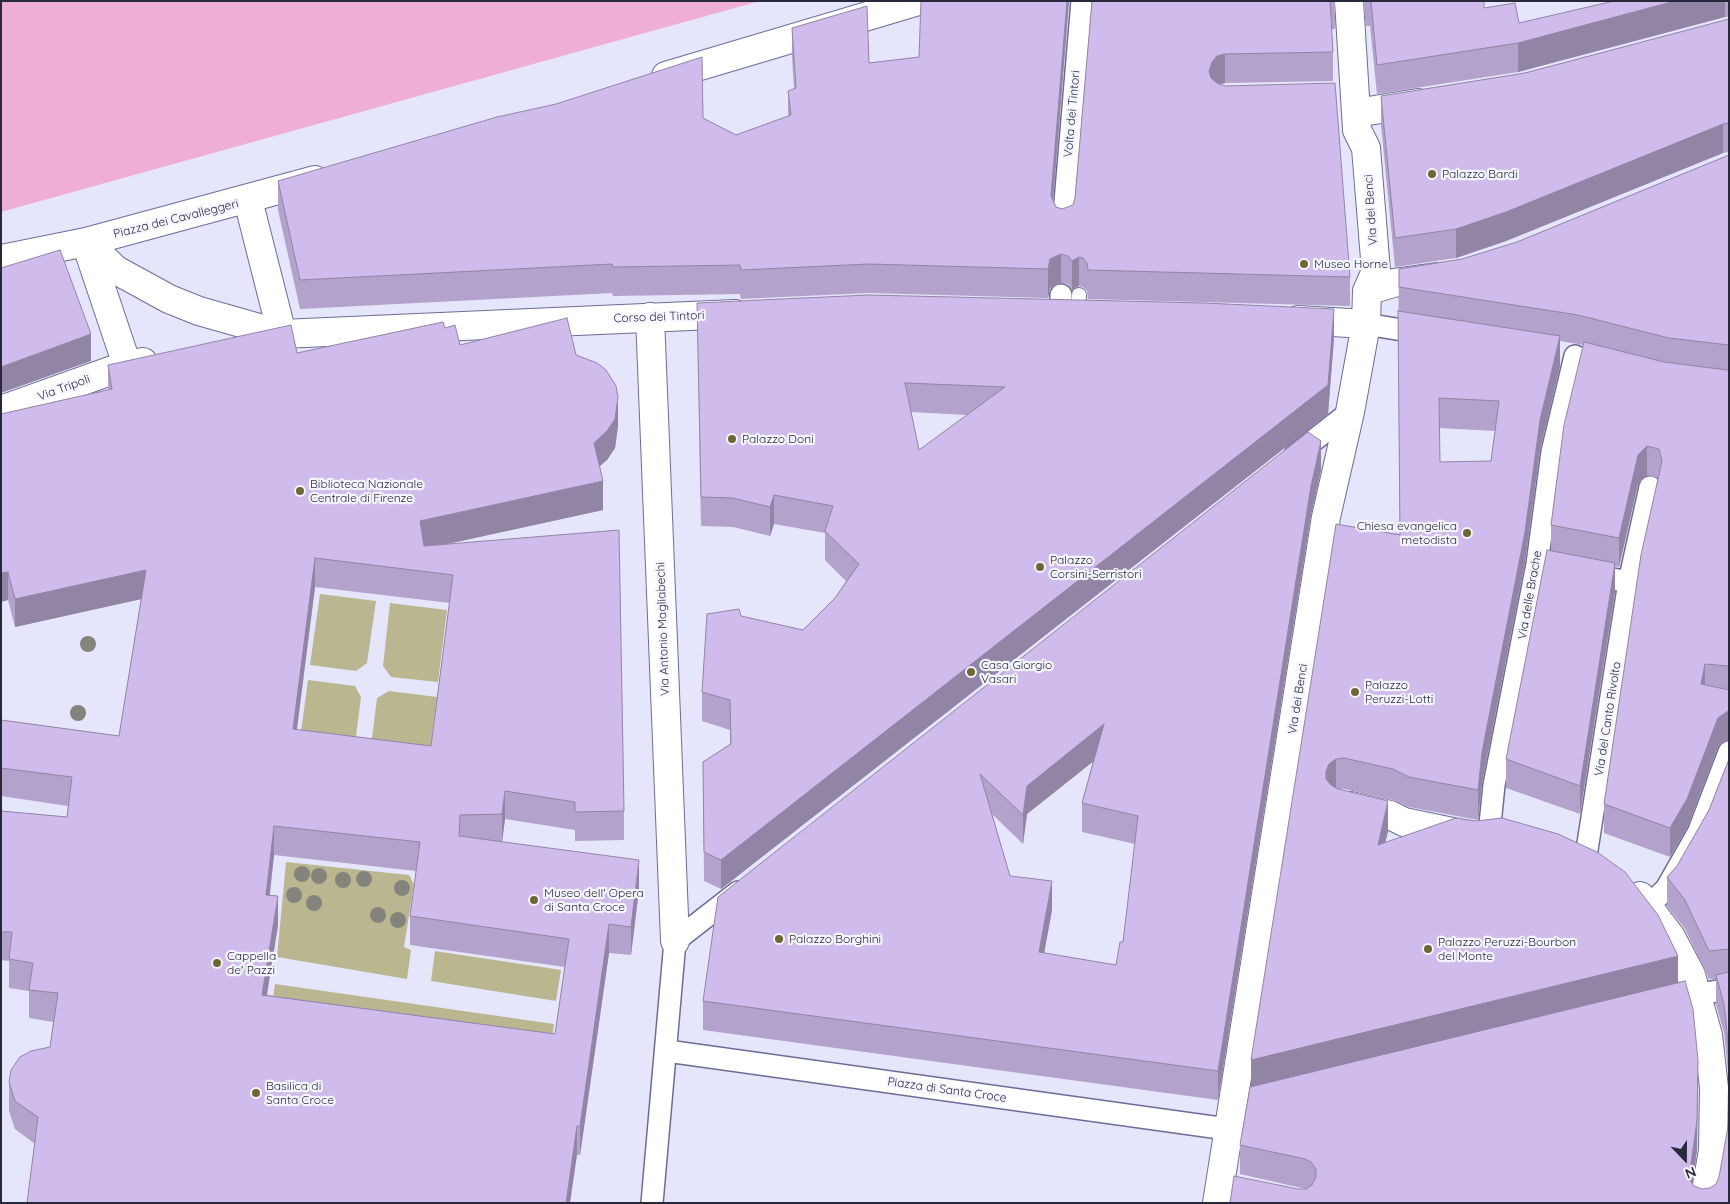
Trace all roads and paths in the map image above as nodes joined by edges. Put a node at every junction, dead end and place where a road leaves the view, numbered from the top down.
1 (918, 1) edge
2 (1082, 1) edge
3 (1349, 1) edge
4 (644, 83) edge
5 (1446, 99) edge
6 (1350, 109) junction
7 (342, 172) edge
8 (248, 200) junction
9 (1063, 226) edge
10 (86, 242) junction
11 (1, 259) edge
12 (1460, 273) edge
13 (1367, 291) junction
14 (1034, 312) edge
15 (760, 313) edge
16 (1107, 315) edge
17 (650, 317) junction
18 (1274, 320) edge
19 (1366, 324) junction
20 (282, 334) junction
21 (1442, 336) edge
22 (222, 345) edge
23 (165, 357) edge
24 (1574, 357) dead end
25 (126, 365) junction
26 (1, 410) edge
27 (1350, 412) junction
28 (1283, 464) edge
29 (1650, 486) dead end
30 (1552, 567) junction
31 (1629, 582) junction
32 (1729, 752) edge
33 (1341, 804) edge
34 (1490, 834) junction
35 (1517, 834) edge
36 (1559, 847) edge
37 (1606, 868) junction
38 (752, 880) edge
39 (1649, 906) junction
40 (675, 941) junction
41 (1729, 989) edge
42 (1697, 994) junction
43 (1663, 1002) edge
44 (667, 1051) junction
45 (1721, 1109) edge
46 (1236, 1113) junction
47 (1226, 1193) edge
48 (652, 1203) edge
49 (1704, 1203) edge

1 - 4 street
2 - 9 street, Volta dei Tintori
3 - 6 street, Via dei Benci
5 - 6 street
6 - 13 street, Via dei Benci
7 - 8 street
8 - 10 street, Piazza dei Cavalleggeri
8 - 20 street, Piazza dei Cavalleggeri
10 - 11 street, Piazza dei Cavalleggeri
10 - 20 street
10 - 25 street
12 - 13 street
13 - 19 street, Via dei Benci
14 - 16 street
15 - 17 street, Corso dei Tintori
17 - 20 street, Corso dei Tintori
17 - 40 street, Via Antonio Magliabechi
18 - 19 street
19 - 21 street
19 - 27 street, Via dei Benci
20 - 22 street
23 - 25 street
24 - 30 street, Via delle Brache
25 - 26 street, Via Tripoli
27 - 28 street
27 - 46 street, Via dei Benci
29 - 31 street, Via del Canto Rivolto
30 - 31 street
30 - 34 street, Via delle Brache
31 - 37 street, Via del Canto Rivolto
32 - 39 street
33 - 34 street
34 - 35 street
36 - 37 street
37 - 39 street
38 - 40 street
39 - 42 street
40 - 44 street
41 - 42 street
42 - 43 street
42 - 45 street
44 - 46 street, Piazza di Santa Croce
44 - 48 street
45 - 49 street
46 - 47 street

